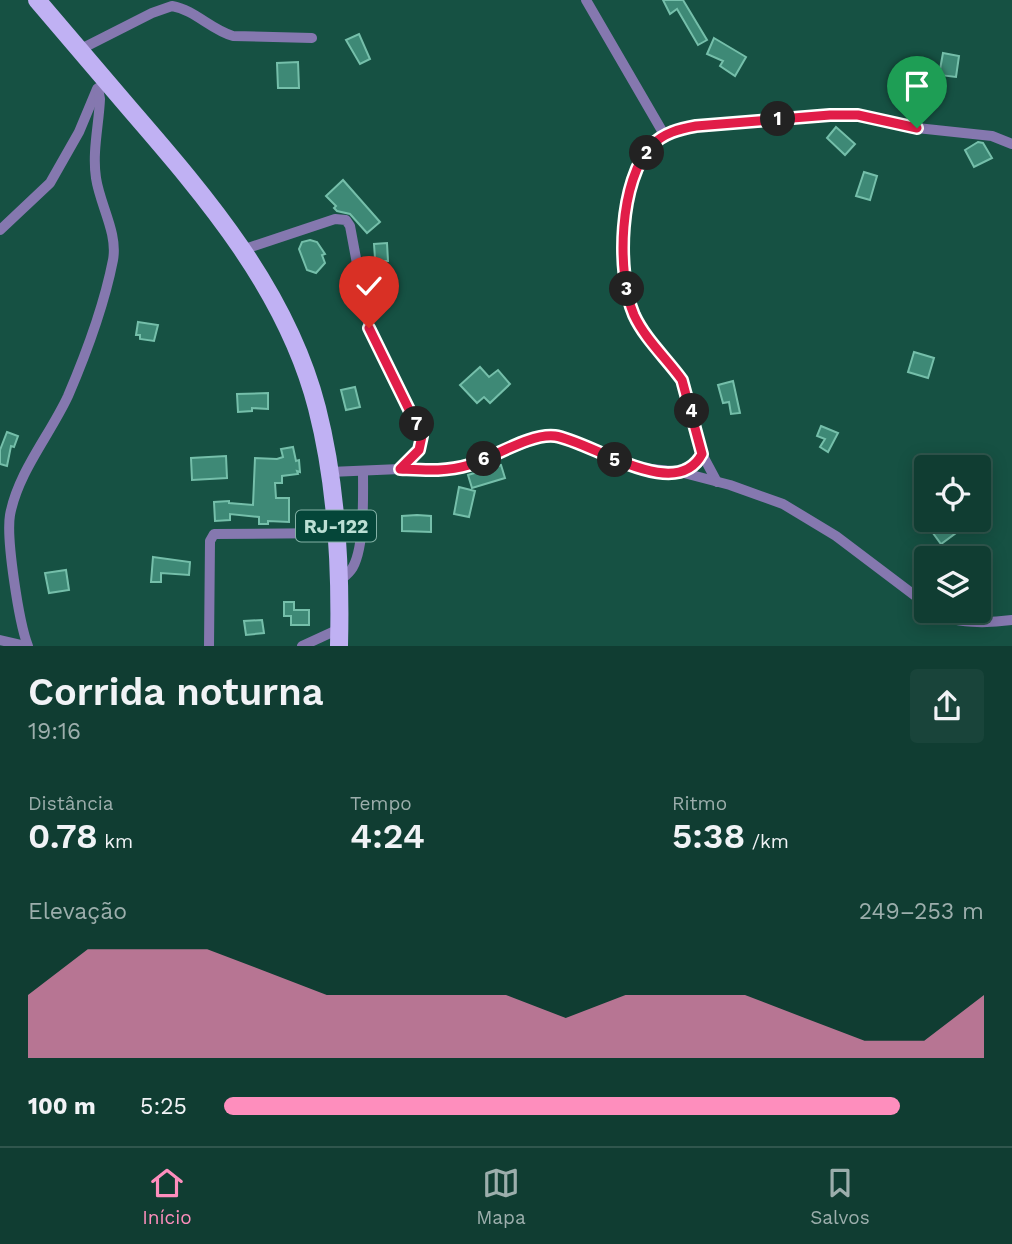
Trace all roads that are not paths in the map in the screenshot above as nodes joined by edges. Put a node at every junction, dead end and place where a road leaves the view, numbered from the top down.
1 (37, 0) edge
2 (586, 0) edge
3 (312, 38) dead end
4 (79, 50) junction
5 (100, 82) junction
6 (665, 136) junction
7 (1012, 144) edge
8 (0, 230) edge
9 (242, 250) junction
10 (702, 454) junction
11 (400, 469) junction
12 (363, 471) junction
13 (330, 472) junction
14 (680, 472) junction
15 (717, 482) junction
16 (337, 533) junction
17 (339, 582) junction
18 (914, 595) edge
19 (991, 620) edge
20 (1012, 620) edge
21 (339, 637) edge
22 (0, 640) edge
23 (27, 646) edge
24 (209, 646) edge
25 (302, 646) edge

1 - 4 main road, RJ-122
2 - 6 street
3 - 4 street
4 - 5 main road, RJ-122
5 - 8 street
5 - 9 main road, RJ-122
5 - 23 street
6 - 7 street
6 - 10 street
9 - 11 street
9 - 13 main road, RJ-122
10 - 14 street
10 - 15 street
11 - 12 street
11 - 14 street
12 - 13 street
12 - 17 street
13 - 16 main road, RJ-122
14 - 15 street
15 - 18 street
16 - 17 main road, RJ-122
16 - 24 street
17 - 21 main road, RJ-122
19 - 20 street
21 - 25 street
22 - 23 street

